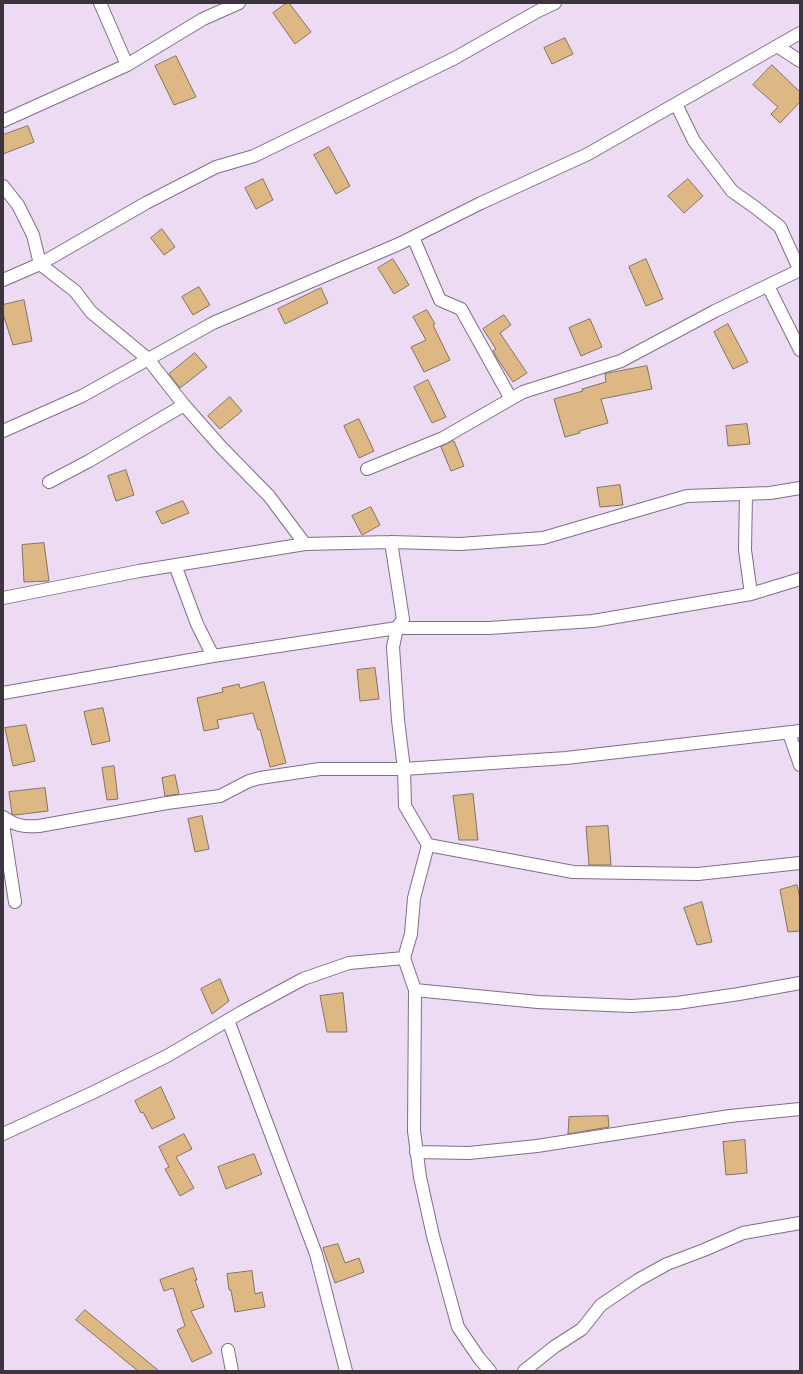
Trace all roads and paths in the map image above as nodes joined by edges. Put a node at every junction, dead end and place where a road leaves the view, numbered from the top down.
1 (100, 3) edge
2 (239, 3) edge
3 (555, 3) edge
4 (800, 33) edge
5 (777, 46) junction
6 (800, 61) edge
7 (127, 65) junction
8 (676, 104) junction
9 (3, 121) edge
10 (3, 186) edge
11 (413, 237) junction
12 (40, 264) junction
13 (800, 270) edge
14 (3, 280) edge
15 (768, 286) junction
16 (800, 350) edge
17 (148, 359) junction
18 (512, 399) junction
19 (184, 405) junction
20 (3, 431) edge
21 (367, 469) dead end
22 (49, 482) dead end
23 (800, 488) edge
24 (746, 494) junction
25 (391, 542) junction
26 (305, 544) junction
27 (175, 565) junction
28 (800, 579) edge
29 (751, 594) junction
30 (3, 598) edge
31 (397, 628) junction
32 (213, 656) junction
33 (3, 693) edge
34 (794, 732) edge
35 (800, 765) edge
36 (404, 769) junction
37 (3, 817) edge
38 (3, 824) edge
39 (428, 845) junction
40 (800, 863) edge
41 (15, 902) dead end
42 (404, 958) junction
43 (800, 983) edge
44 (416, 990) junction
45 (228, 1020) junction
46 (800, 1109) edge
47 (3, 1134) edge
48 (416, 1152) junction
49 (800, 1223) edge
50 (228, 1350) dead end
51 (232, 1371) edge
52 (346, 1371) edge
53 (490, 1371) edge
54 (524, 1371) edge

1 - 7 street
2 - 7 street
3 - 12 street
4 - 5 street
5 - 6 street
5 - 8 street
7 - 9 street
8 - 11 street
8 - 13 street
10 - 12 street
11 - 17 street
11 - 18 street
12 - 14 street
12 - 17 street
13 - 15 street
15 - 16 street
15 - 18 street
17 - 19 street
17 - 20 street
18 - 21 street
19 - 22 street
19 - 26 street
23 - 24 street
24 - 25 street
24 - 29 street
25 - 26 street
25 - 31 street
26 - 27 street
27 - 30 street
27 - 32 street
28 - 29 street
29 - 31 street
31 - 32 street
31 - 36 street
32 - 33 street
34 - 35 street
34 - 36 street
36 - 37 street
36 - 39 street
38 - 41 street
39 - 40 street
39 - 42 street
42 - 44 street
42 - 45 street
43 - 44 street
44 - 48 street
45 - 47 street
45 - 52 street
46 - 48 street
48 - 53 street
49 - 54 street
50 - 51 street

